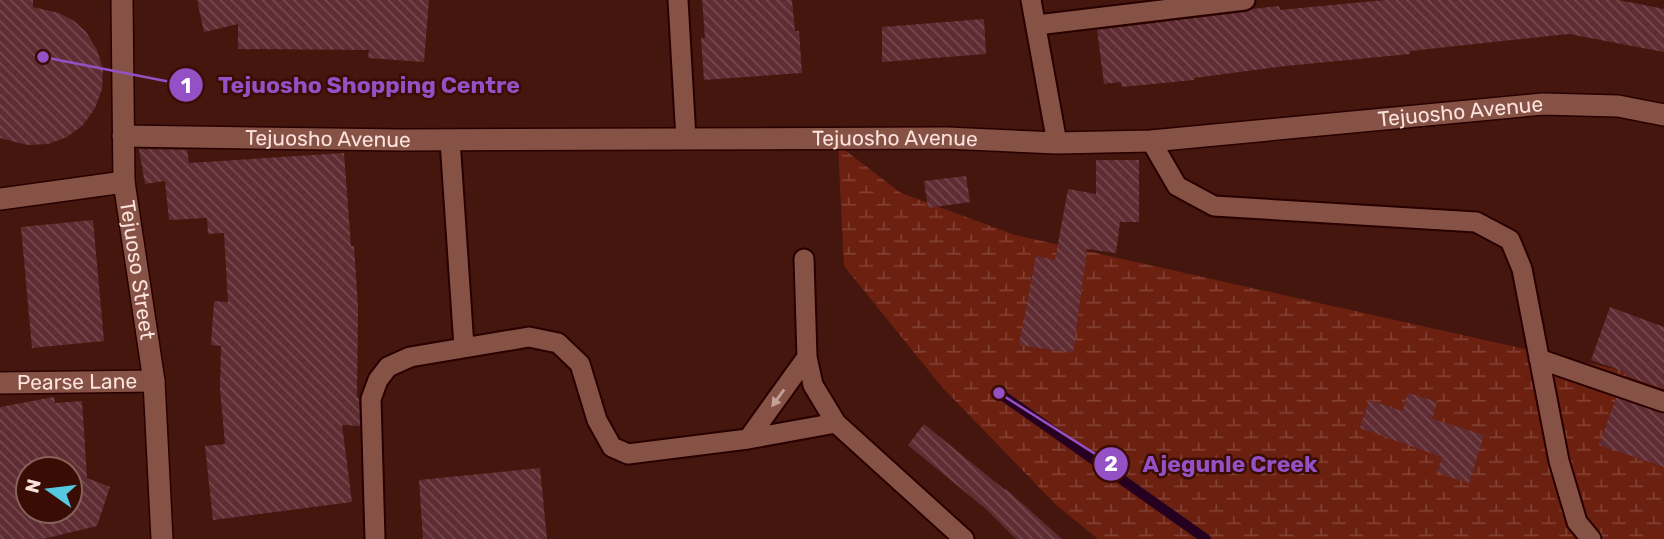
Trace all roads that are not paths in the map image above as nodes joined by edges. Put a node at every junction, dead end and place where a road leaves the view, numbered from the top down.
1 (122, 0) edge
2 (678, 0) edge
3 (1031, 0) edge
4 (1245, 0) edge
5 (1037, 25) junction
6 (1664, 115) edge
7 (123, 136) junction
8 (686, 139) junction
9 (450, 140) junction
10 (1151, 141) junction
11 (1057, 143) junction
12 (124, 182) junction
13 (0, 200) edge
14 (804, 260) dead end
15 (464, 347) junction
16 (807, 357) junction
17 (1539, 359) junction
18 (154, 381) junction
19 (0, 383) edge
20 (1664, 402) edge
21 (836, 423) junction
22 (748, 439) junction
23 (162, 539) edge
24 (375, 539) edge
25 (964, 539) edge
26 (1591, 539) edge

1 - 7 street, Tejuoso Street
2 - 8 lane
3 - 5 lane
4 - 5 lane
5 - 11 lane
6 - 10 street, Tejuosho Avenue
7 - 9 street, Tejuosho Avenue
7 - 12 street, Tejuoso Street
8 - 9 street, Tejuosho Avenue
8 - 11 street, Tejuosho Avenue
9 - 15 lane
10 - 11 street, Tejuosho Avenue
10 - 17 lane
12 - 13 street
12 - 18 street, Tejuoso Street
14 - 16 lane
15 - 22 lane
15 - 24 lane
16 - 21 lane
16 -> 22 lane
17 - 20 lane
17 - 26 lane
18 - 19 street, Pearse Lane
18 - 23 street, Tejuoso Street
21 - 22 lane
21 - 25 lane

